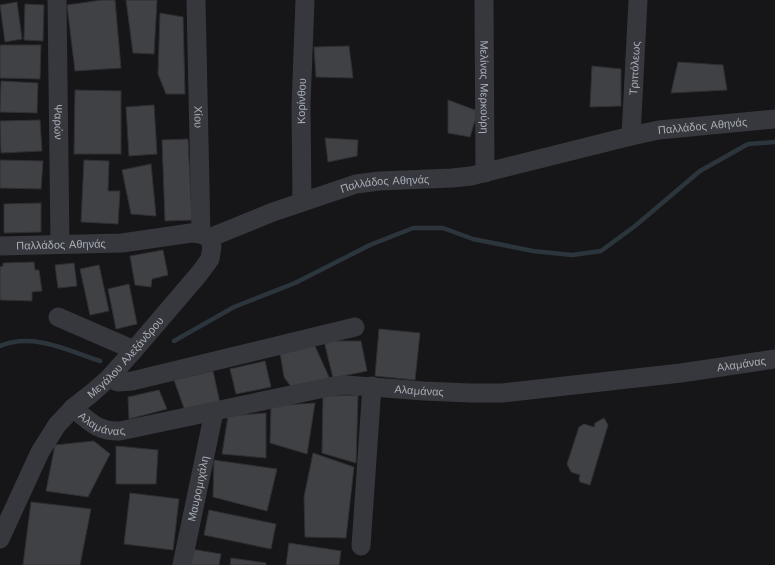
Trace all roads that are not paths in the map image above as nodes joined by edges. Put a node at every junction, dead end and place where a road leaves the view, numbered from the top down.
1 (58, 0) edge
2 (196, 0) edge
3 (305, 0) edge
4 (484, 0) edge
5 (638, 0) edge
6 (775, 119) edge
7 (631, 136) junction
8 (485, 173) junction
9 (302, 202) junction
10 (205, 236) junction
11 (60, 244) junction
12 (0, 246) edge
13 (58, 317) dead end
14 (355, 327) dead end
15 (134, 350) junction
16 (775, 358) edge
17 (109, 378) junction
18 (372, 386) junction
19 (73, 408) junction
20 (214, 412) junction
21 (0, 539) edge
22 (362, 546) dead end
23 (182, 565) edge

1 - 11 street, Ψαρών
2 - 10 street, Χίου
3 - 9 street, Κορίνθου
4 - 8 street, Μελίνας Μερκούρη
5 - 7 street, Τριπόλεως
6 - 7 street, Παλλάδος Αθηνάς
7 - 8 street, Παλλάδος Αθηνάς
8 - 9 street, Παλλάδος Αθηνάς
9 - 10 street, Παλλάδος Αθηνάς
10 - 11 street, Παλλάδος Αθηνάς
10 - 15 street, Μεγάλου Αλεξάνδρου
11 - 12 street, Παλλάδος Αθηνάς
13 - 15 street
14 - 17 street
15 - 17 street, Μεγάλου Αλεξάνδρου
16 - 18 street, Αλαμάνας
17 - 19 street, Μεγάλου Αλεξάνδρου
18 - 20 street, Αλαμάνας
18 - 22 street
19 - 20 street, Αλαμάνας
19 - 21 street, Μεγάλου Αλεξάνδρου
20 - 23 street, Μαυρομιχάλη

